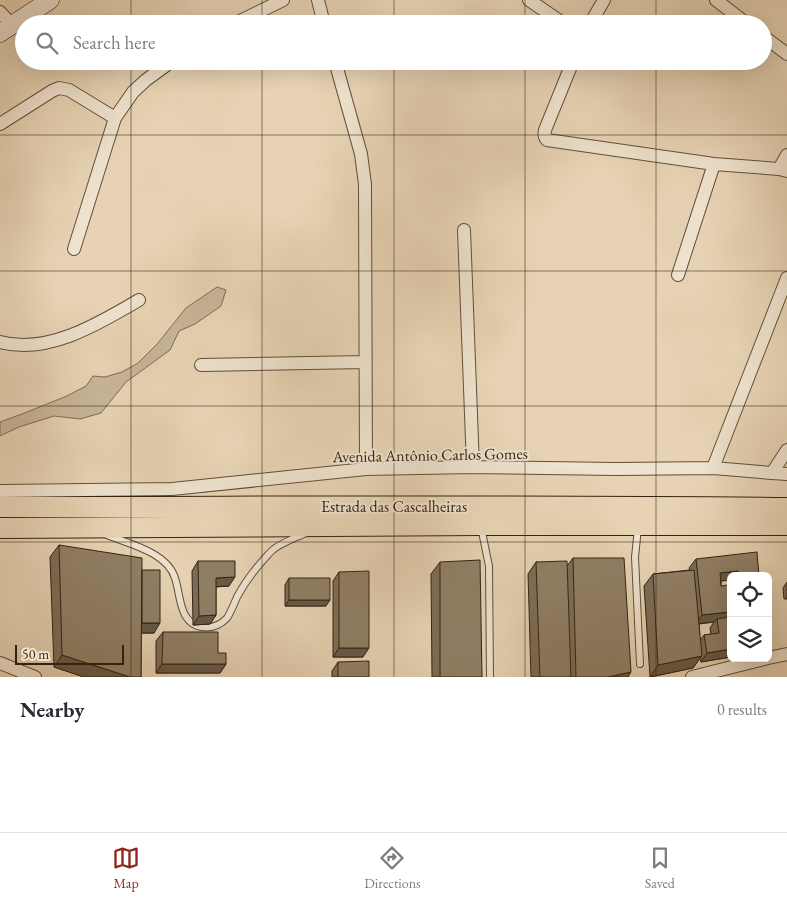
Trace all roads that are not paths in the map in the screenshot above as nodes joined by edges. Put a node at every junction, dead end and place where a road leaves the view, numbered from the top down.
1 (50, 0) edge
2 (283, 0) edge
3 (318, 0) edge
4 (529, 0) edge
5 (604, 0) edge
6 (716, 0) edge
7 (0, 12) edge
8 (27, 15) edge
9 (252, 15) edge
10 (322, 15) edge
11 (551, 15) edge
12 (595, 15) edge
13 (735, 15) edge
14 (6, 29) edge
15 (772, 43) edge
16 (787, 54) edge
17 (160, 70) edge
18 (338, 70) edge
19 (569, 70) edge
20 (115, 118) junction
21 (0, 124) edge
22 (787, 155) edge
23 (714, 164) junction
24 (783, 170) edge
25 (464, 230) dead end
26 (74, 249) dead end
27 (678, 275) dead end
28 (787, 278) edge
29 (139, 300) dead end
30 (0, 342) edge
31 (365, 362) junction
32 (202, 365) dead end
33 (787, 450) edge
34 (473, 468) junction
35 (714, 468) junction
36 (366, 469) junction
37 (772, 473) junction
38 (787, 474) edge
39 (0, 491) edge
40 (0, 507) edge
41 (787, 508) edge
42 (481, 525) junction
43 (322, 526) junction
44 (638, 526) junction
45 (787, 526) edge
46 (90, 527) junction
47 (0, 528) edge
48 (787, 654) edge
49 (772, 657) edge
50 (752, 662) edge
51 (0, 663) edge
52 (640, 664) dead end
53 (18, 674) edge
54 (35, 677) edge
55 (490, 677) edge
56 (692, 677) edge

1 - 8 street
2 - 9 street
3 - 10 street
4 - 11 street
5 - 12 street
6 - 13 street
7 - 14 street
15 - 16 street
17 - 20 street
18 - 31 street
19 - 23 street
20 - 21 street
20 - 26 street
22 - 24 street
23 - 24 street
23 - 27 street
25 - 34 street
28 - 35 street
29 - 30 street
31 - 32 street
31 - 36 street
33 - 37 street
34 - 35 street, Avenida Antônio Carlos Gomes
34 - 36 street, Avenida Antônio Carlos Gomes
35 - 37 street, Avenida Antônio Carlos Gomes
36 - 39 street, Avenida Antônio Carlos Gomes
37 - 38 street, Avenida Antônio Carlos Gomes
40 - 41 main road, Estrada das Cascalheiras
42 - 43 main road, Estrada das Cascalheiras
42 - 44 main road, Estrada das Cascalheiras
42 - 55 lane
43 - 46 main road, Estrada das Cascalheiras
43 - 46 lane
44 - 45 main road, Estrada das Cascalheiras
44 - 52 lane
46 - 47 main road, Estrada das Cascalheiras
48 - 49 street
50 - 56 street
51 - 53 street
53 - 54 street

